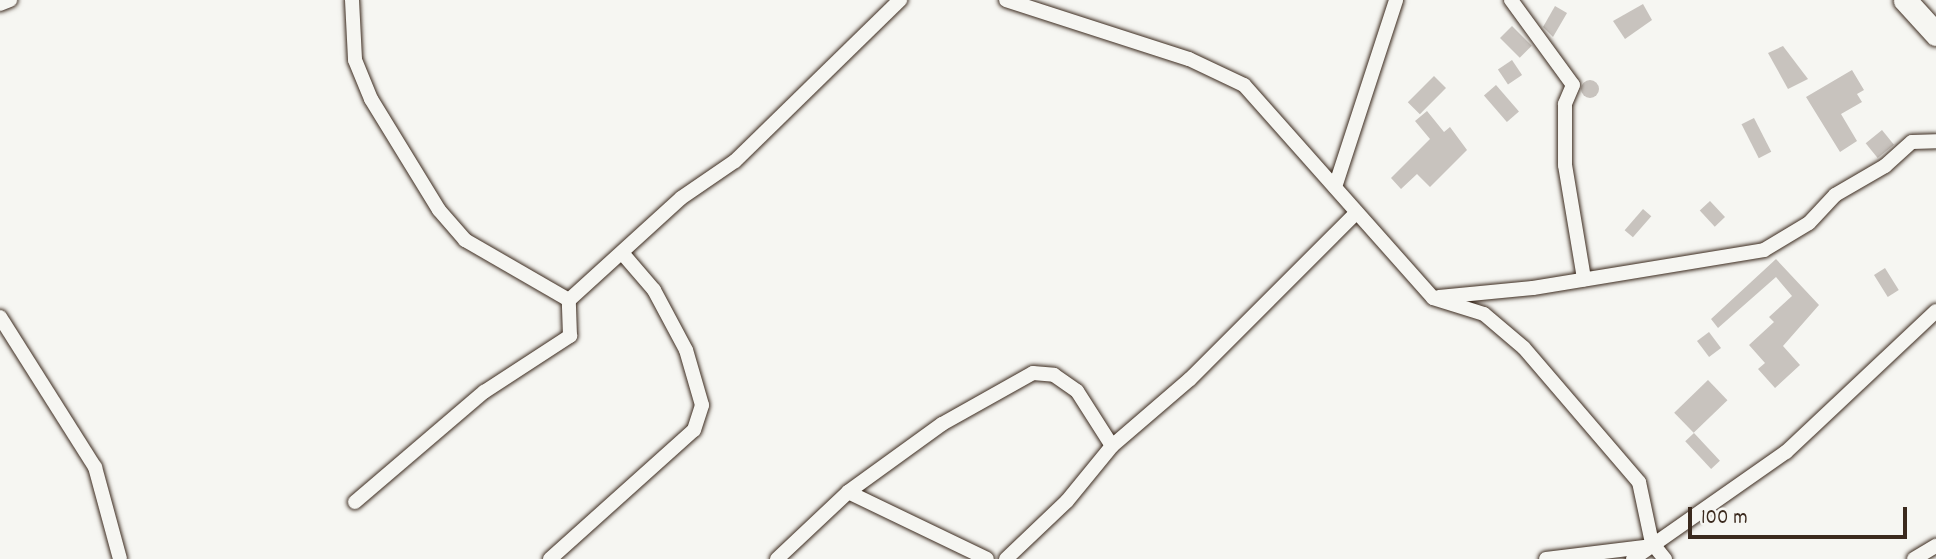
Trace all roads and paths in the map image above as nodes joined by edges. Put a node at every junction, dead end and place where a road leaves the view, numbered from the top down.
1 (10, 0) edge
2 (352, 0) edge
3 (901, 0) edge
4 (1006, 0) edge
5 (1396, 0) edge
6 (1511, 0) edge
7 (1907, 1) edge
8 (0, 4) edge
9 (1936, 34) edge
10 (1936, 141) edge
11 (1335, 187) junction
12 (1356, 214) junction
13 (623, 254) junction
14 (1584, 279) junction
15 (1433, 298) junction
16 (569, 300) junction
17 (1936, 311) edge
18 (0, 317) edge
19 (1112, 446) junction
20 (848, 492) junction
21 (355, 502) dead end
22 (1648, 545) junction
23 (1936, 546) edge
24 (120, 559) edge
25 (550, 559) edge
26 (777, 559) edge
27 (987, 559) edge
28 (1006, 559) edge
29 (1546, 559) edge
30 (1633, 559) edge
31 (1665, 559) edge
32 (1913, 559) edge

1 - 8 street
2 - 16 street
3 - 13 street
4 - 11 street
5 - 11 street
6 - 14 street
7 - 9 main road
10 - 14 street
11 - 12 street
12 - 15 street
12 - 19 street
13 - 16 street
13 - 25 street
14 - 15 street
15 - 22 street
16 - 21 street
17 - 22 street
18 - 24 street
19 - 20 street
19 - 28 street
20 - 26 street
20 - 27 street
22 - 29 street
22 - 30 street
22 - 31 street
23 - 32 street

